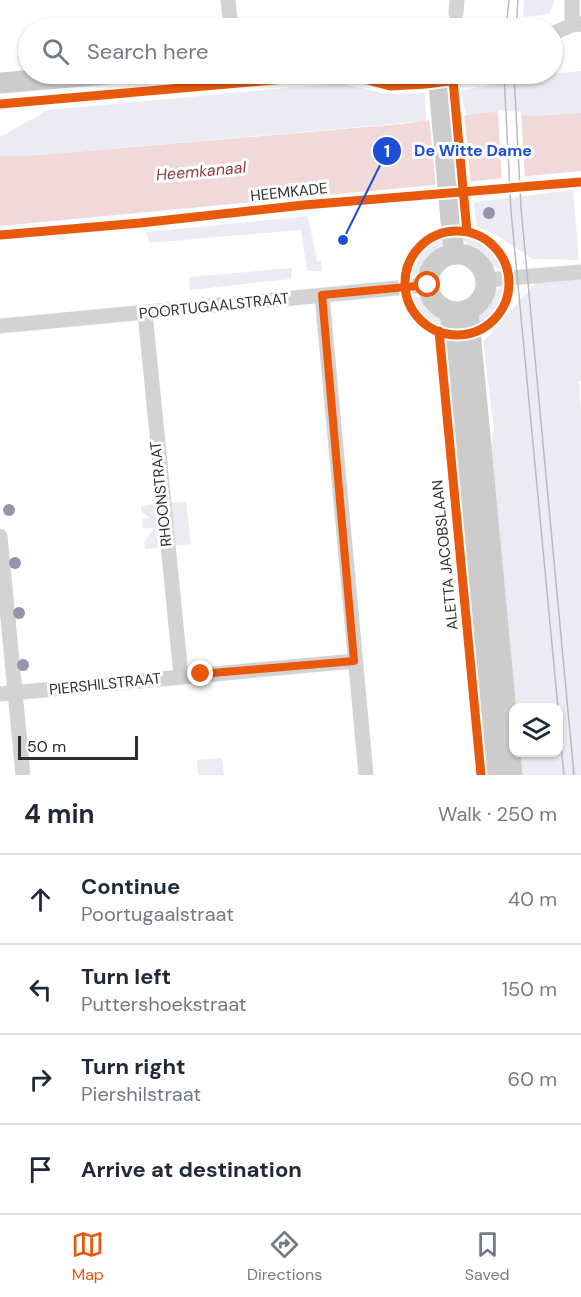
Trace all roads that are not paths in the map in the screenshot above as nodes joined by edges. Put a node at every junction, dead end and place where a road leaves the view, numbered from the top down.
1 (228, 0) edge
2 (572, 0) edge
3 (230, 18) edge
4 (577, 25) edge
5 (18, 81) edge
6 (0, 83) edge
7 (439, 84) edge
8 (454, 254) junction
9 (581, 272) edge
10 (486, 280) junction
11 (428, 285) junction
12 (322, 295) junction
13 (459, 311) junction
14 (145, 313) junction
15 (0, 326) edge
16 (0, 536) edge
17 (354, 661) junction
18 (181, 676) junction
19 (7, 693) edge
20 (23, 775) edge
21 (366, 775) edge
22 (496, 775) edge
23 (512, 775) edge

1 - 3 street
2 - 4 street
5 - 6 street
7 - 8 street
8 - 10 street
8 - 11 street
9 - 10 street
10 - 13 street
11 - 12 street, POORTUGAALSTRAAT
11 - 13 street
12 - 14 street, POORTUGAALSTRAAT
12 - 17 street
13 - 22 street, ALETTA JACOBSLAAN
13 - 23 street
14 - 15 street, POORTUGAALSTRAAT
14 - 18 street, RHOONSTRAAT
16 - 19 street
17 - 18 street, PIERSHILSTRAAT
17 - 21 street
18 - 19 street, PIERSHILSTRAAT
19 - 20 street

